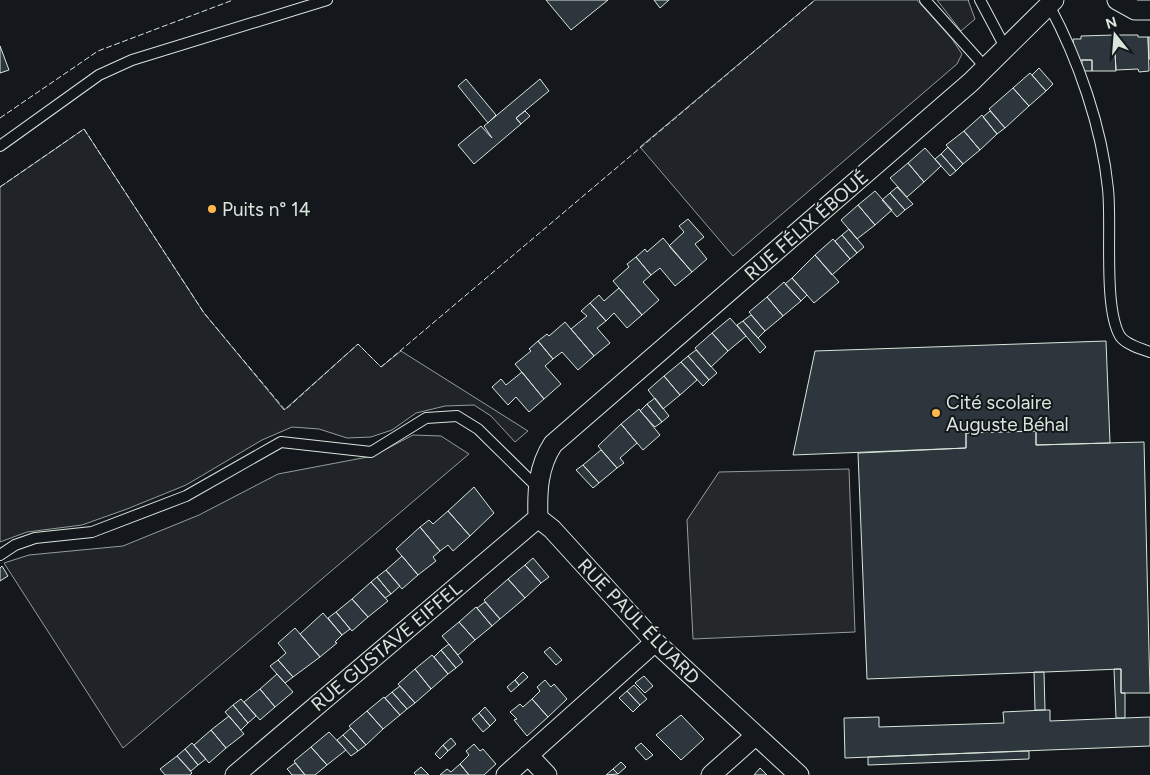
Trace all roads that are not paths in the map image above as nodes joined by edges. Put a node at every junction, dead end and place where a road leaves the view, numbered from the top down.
1 (327, 0) edge
2 (925, 0) edge
3 (980, 0) edge
4 (1117, 0) edge
5 (1051, 3) edge
6 (1150, 10) edge
7 (1006, 49) junction
8 (986, 68) junction
9 (0, 146) edge
10 (1150, 352) edge
11 (538, 487) junction
12 (538, 518) junction
13 (0, 555) edge
14 (655, 642) junction
15 (756, 736) junction
16 (528, 755) junction
17 (235, 775) edge
18 (506, 775) edge
19 (547, 775) edge
20 (711, 775) edge
21 (799, 775) edge

1 - 9 lane
2 - 8 lane
3 - 7 lane
4 - 6 street
5 - 7 street, RUE FÉLIX ÉBOUÉ
5 - 10 lane
7 - 8 street, RUE FÉLIX ÉBOUÉ
8 - 11 street, RUE FÉLIX ÉBOUÉ
11 - 12 street
11 - 13 lane
12 - 14 street, RUE PAUL ÉLUARD
12 - 17 street, RUE GUSTAVE EIFFEL
14 - 15 street, RUE PAUL ÉLUARD
14 - 16 street
15 - 20 street
15 - 21 street, RUE PAUL ÉLUARD
16 - 18 street
16 - 19 street

